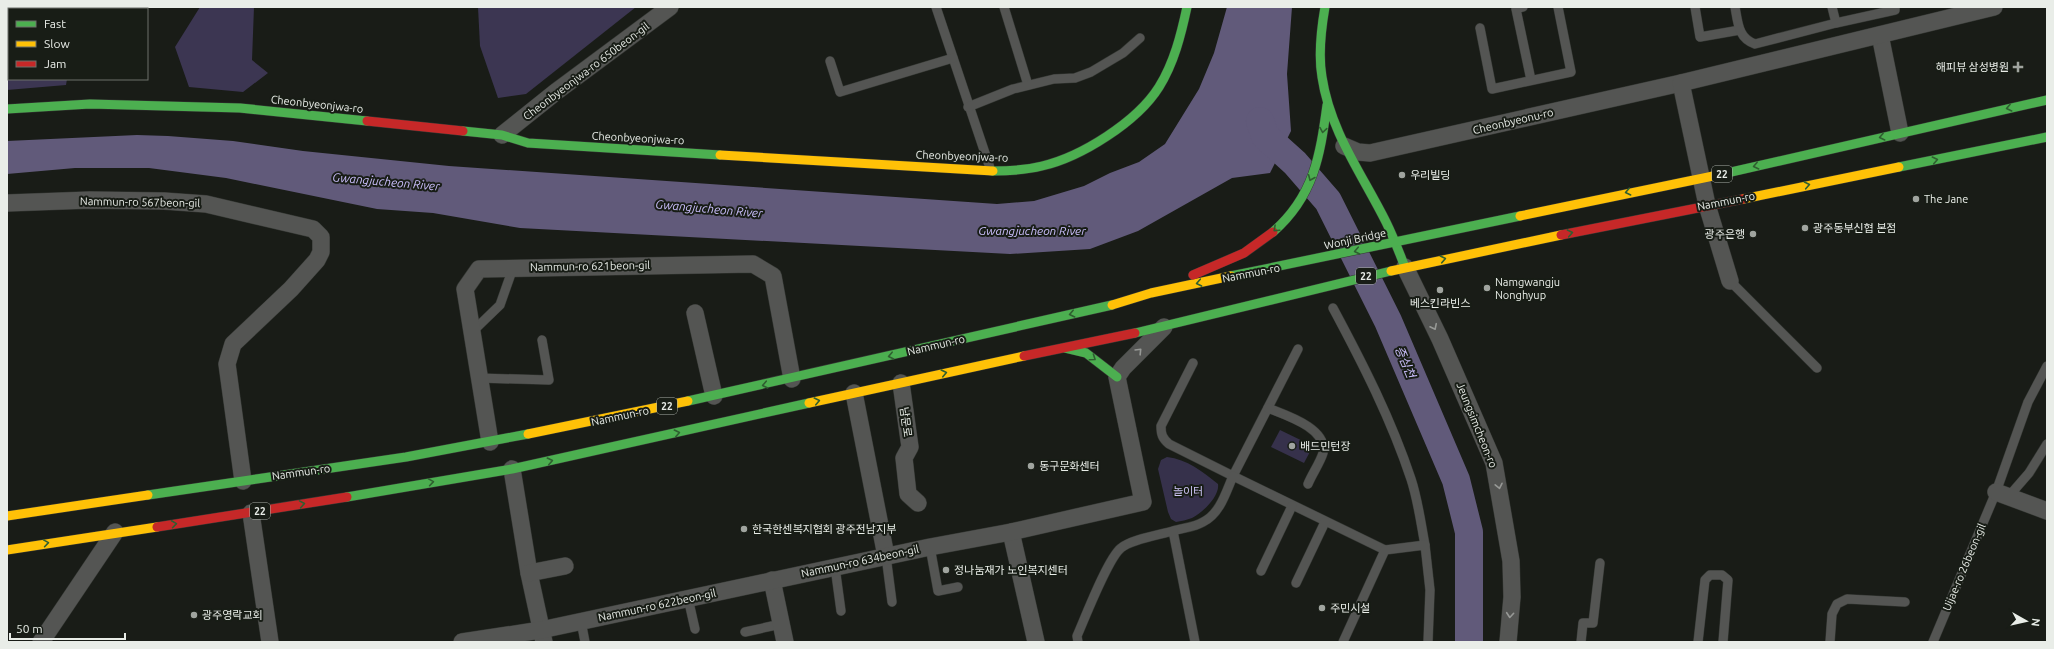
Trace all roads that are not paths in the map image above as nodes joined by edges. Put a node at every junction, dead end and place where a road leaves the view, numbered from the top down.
1 (670, 7) edge
2 (936, 7) edge
3 (1004, 7) edge
4 (1187, 7) edge
5 (1325, 7) edge
6 (1523, 7) edge
7 (1558, 7) edge
8 (1695, 7) edge
9 (1735, 7) edge
10 (1832, 7) edge
11 (1895, 7) edge
12 (1994, 7) edge
13 (1836, 24) junction
14 (1480, 28) dead end
15 (1740, 30) junction
16 (1880, 35) junction
17 (1140, 38) dead end
18 (953, 58) junction
19 (830, 61) dead end
20 (1531, 80) junction
21 (1681, 83) junction
22 (1028, 85) junction
23 (2047, 100) edge
24 (1327, 104) junction
25 (968, 107) junction
26 (7, 108) edge
27 (1900, 133) junction
28 (502, 135) junction
29 (2047, 137) edge
30 (1344, 146) junction
31 (991, 171) junction
32 (1701, 178) junction
33 (7, 203) edge
34 (1707, 205) junction
35 (1395, 242) junction
36 (1319, 259) joint
37 (1405, 267) junction
38 (513, 268) junction
39 (1730, 280) joint
40 (1151, 293) junction
41 (1333, 308) dead end
42 (695, 313) dead end
43 (1164, 327) junction
44 (471, 333) junction
45 (542, 340) dead end
46 (1065, 348) junction
47 (1298, 349) dead end
48 (1193, 363) dead end
49 (2047, 366) edge
50 (1817, 368) dead end
51 (1117, 376) junction
52 (479, 378) junction
53 (792, 378) junction
54 (901, 383) junction
55 (854, 393) junction
56 (714, 396) junction
57 (1268, 408) junction
58 (490, 442) junction
59 (2047, 444) edge
60 (512, 469) junction
61 (1233, 476) junction
62 (243, 481) junction
63 (1308, 484) dead end
64 (2002, 494) junction
65 (918, 503) dead end
66 (1292, 506) junction
67 (2047, 511) edge
68 (251, 513) junction
69 (7, 516) edge
70 (1326, 522) junction
71 (1174, 531) junction
72 (114, 532) junction
73 (1011, 532) junction
74 (1426, 545) junction
75 (930, 547) junction
76 (7, 550) edge
77 (1385, 550) junction
78 (886, 556) junction
79 (1600, 563) dead end
80 (565, 566) dead end
81 (835, 567) junction
82 (1261, 571) dead end
83 (529, 573) junction
84 (772, 580) junction
85 (1296, 584) dead end
86 (958, 587) dead end
87 (688, 598) junction
88 (892, 602) dead end
89 (1905, 602) dead end
90 (841, 611) dead end
91 (581, 622) junction
92 (782, 624) junction
93 (694, 629) dead end
94 (745, 632) dead end
95 (542, 636) edge
96 (41, 642) edge
97 (270, 642) edge
98 (462, 642) edge
99 (585, 642) edge
100 (785, 642) edge
101 (1036, 642) edge
102 (1078, 642) edge
103 (1195, 642) edge
104 (1342, 642) edge
105 (1428, 642) edge
106 (1508, 642) edge
107 (1581, 642) edge
108 (1698, 642) edge
109 (1723, 642) edge
110 (1830, 642) edge
111 (1933, 642) edge

1 - 28 street, Cheonbyeonjwa-ro 650beon-gil
2 - 18 lane
3 - 22 lane
4 - 31 main road, Cheonbyeonjwa-ro
5 - 24 main road
6 - 20 lane
7 - 20 lane
8 - 15 lane
9 - 15 lane
10 - 13 lane
11 - 13 lane
12 - 16 street
13 - 15 lane
14 - 20 lane
16 - 21 street
16 - 27 street
17 - 22 lane
18 - 19 lane
18 - 25 lane
21 - 30 street, Cheonbyeonu-ro
21 - 32 street
22 - 25 lane
23 -> 27 main road, 22
24 - 30 main road
24 -> 40 main road
25 - 31 lane
26 - 28 main road, Cheonbyeonjwa-ro
27 -> 32 main road, 22
28 - 31 main road, Cheonbyeonjwa-ro
34 -> 29 main road, Nammun-ro / 22
30 - 35 main road
32 - 34 street
32 -> 35 main road, 22
33 - 62 street, Nammun-ro 567beon-gil
37 -> 34 main road, Nammun-ro / 22
34 - 39 street
35 -> 36 main road, Wonji Bridge / 22
35 - 37 main road
36 -> 40 main road, Nammun-ro / 22
37 - 43 main road, 22
37 -> 106 street, Jeungsimcheon-ro
38 - 44 lane
38 - 44 street, Nammun-ro 621beon-gil
38 - 53 street, Nammun-ro 621beon-gil
39 - 50 lane
40 -> 53 main road, Nammun-ro / 22
41 - 74 lane
42 - 56 street
43 - 46 main road, 22
51 -> 43 street
44 - 52 street, Nammun-ro 621beon-gil
45 - 52 lane
46 -> 51 main road
54 -> 46 main road, 22
47 - 57 lane
48 - 61 lane
49 - 64 lane, Uijae-ro 26beon-gil
51 - 73 street, Nammun-ro 634beon-gil
52 - 58 street, Nammun-ro 621beon-gil
53 -> 56 main road, Nammun-ro / 22
54 - 55 main road, 22
54 - 65 street, 남문로
60 -> 55 main road, 22
55 - 78 street
56 - 58 main road, Nammun-ro / 22
57 - 61 lane
57 - 63 lane
58 - 62 main road, Nammun-ro / 22
59 - 64 lane, Uijae-ro 26beon-gil
68 -> 60 main road, 22
60 - 83 street
61 - 66 lane
61 - 71 lane
62 - 69 main road, Nammun-ro / 22
64 - 67 street
64 - 111 lane, Uijae-ro 26beon-gil
66 - 70 lane
66 - 82 lane
72 -> 68 main road, 22
68 - 97 street
70 - 77 lane
70 - 85 lane
71 - 102 lane
71 - 103 lane
76 -> 72 main road, 22
72 - 96 street
73 - 75 street, Nammun-ro 634beon-gil
73 - 101 street
74 - 77 lane
74 - 105 lane
75 - 78 street, Nammun-ro 634beon-gil
75 - 86 lane
77 - 104 lane
78 - 81 street, Nammun-ro 634beon-gil
78 - 88 lane
79 - 107 lane
80 - 83 street
81 - 84 street, Nammun-ro 634beon-gil
81 - 90 lane
83 - 95 street
84 - 87 street, Nammun-ro 622beon-gil
84 - 92 street
87 - 91 street, Nammun-ro 622beon-gil
87 - 93 lane
89 - 110 lane
91 - 95 street, Nammun-ro 622beon-gil
91 - 99 lane
92 - 94 lane
92 - 100 street
95 - 98 street, Nammun-ro 622beon-gil
108 - 109 lane

